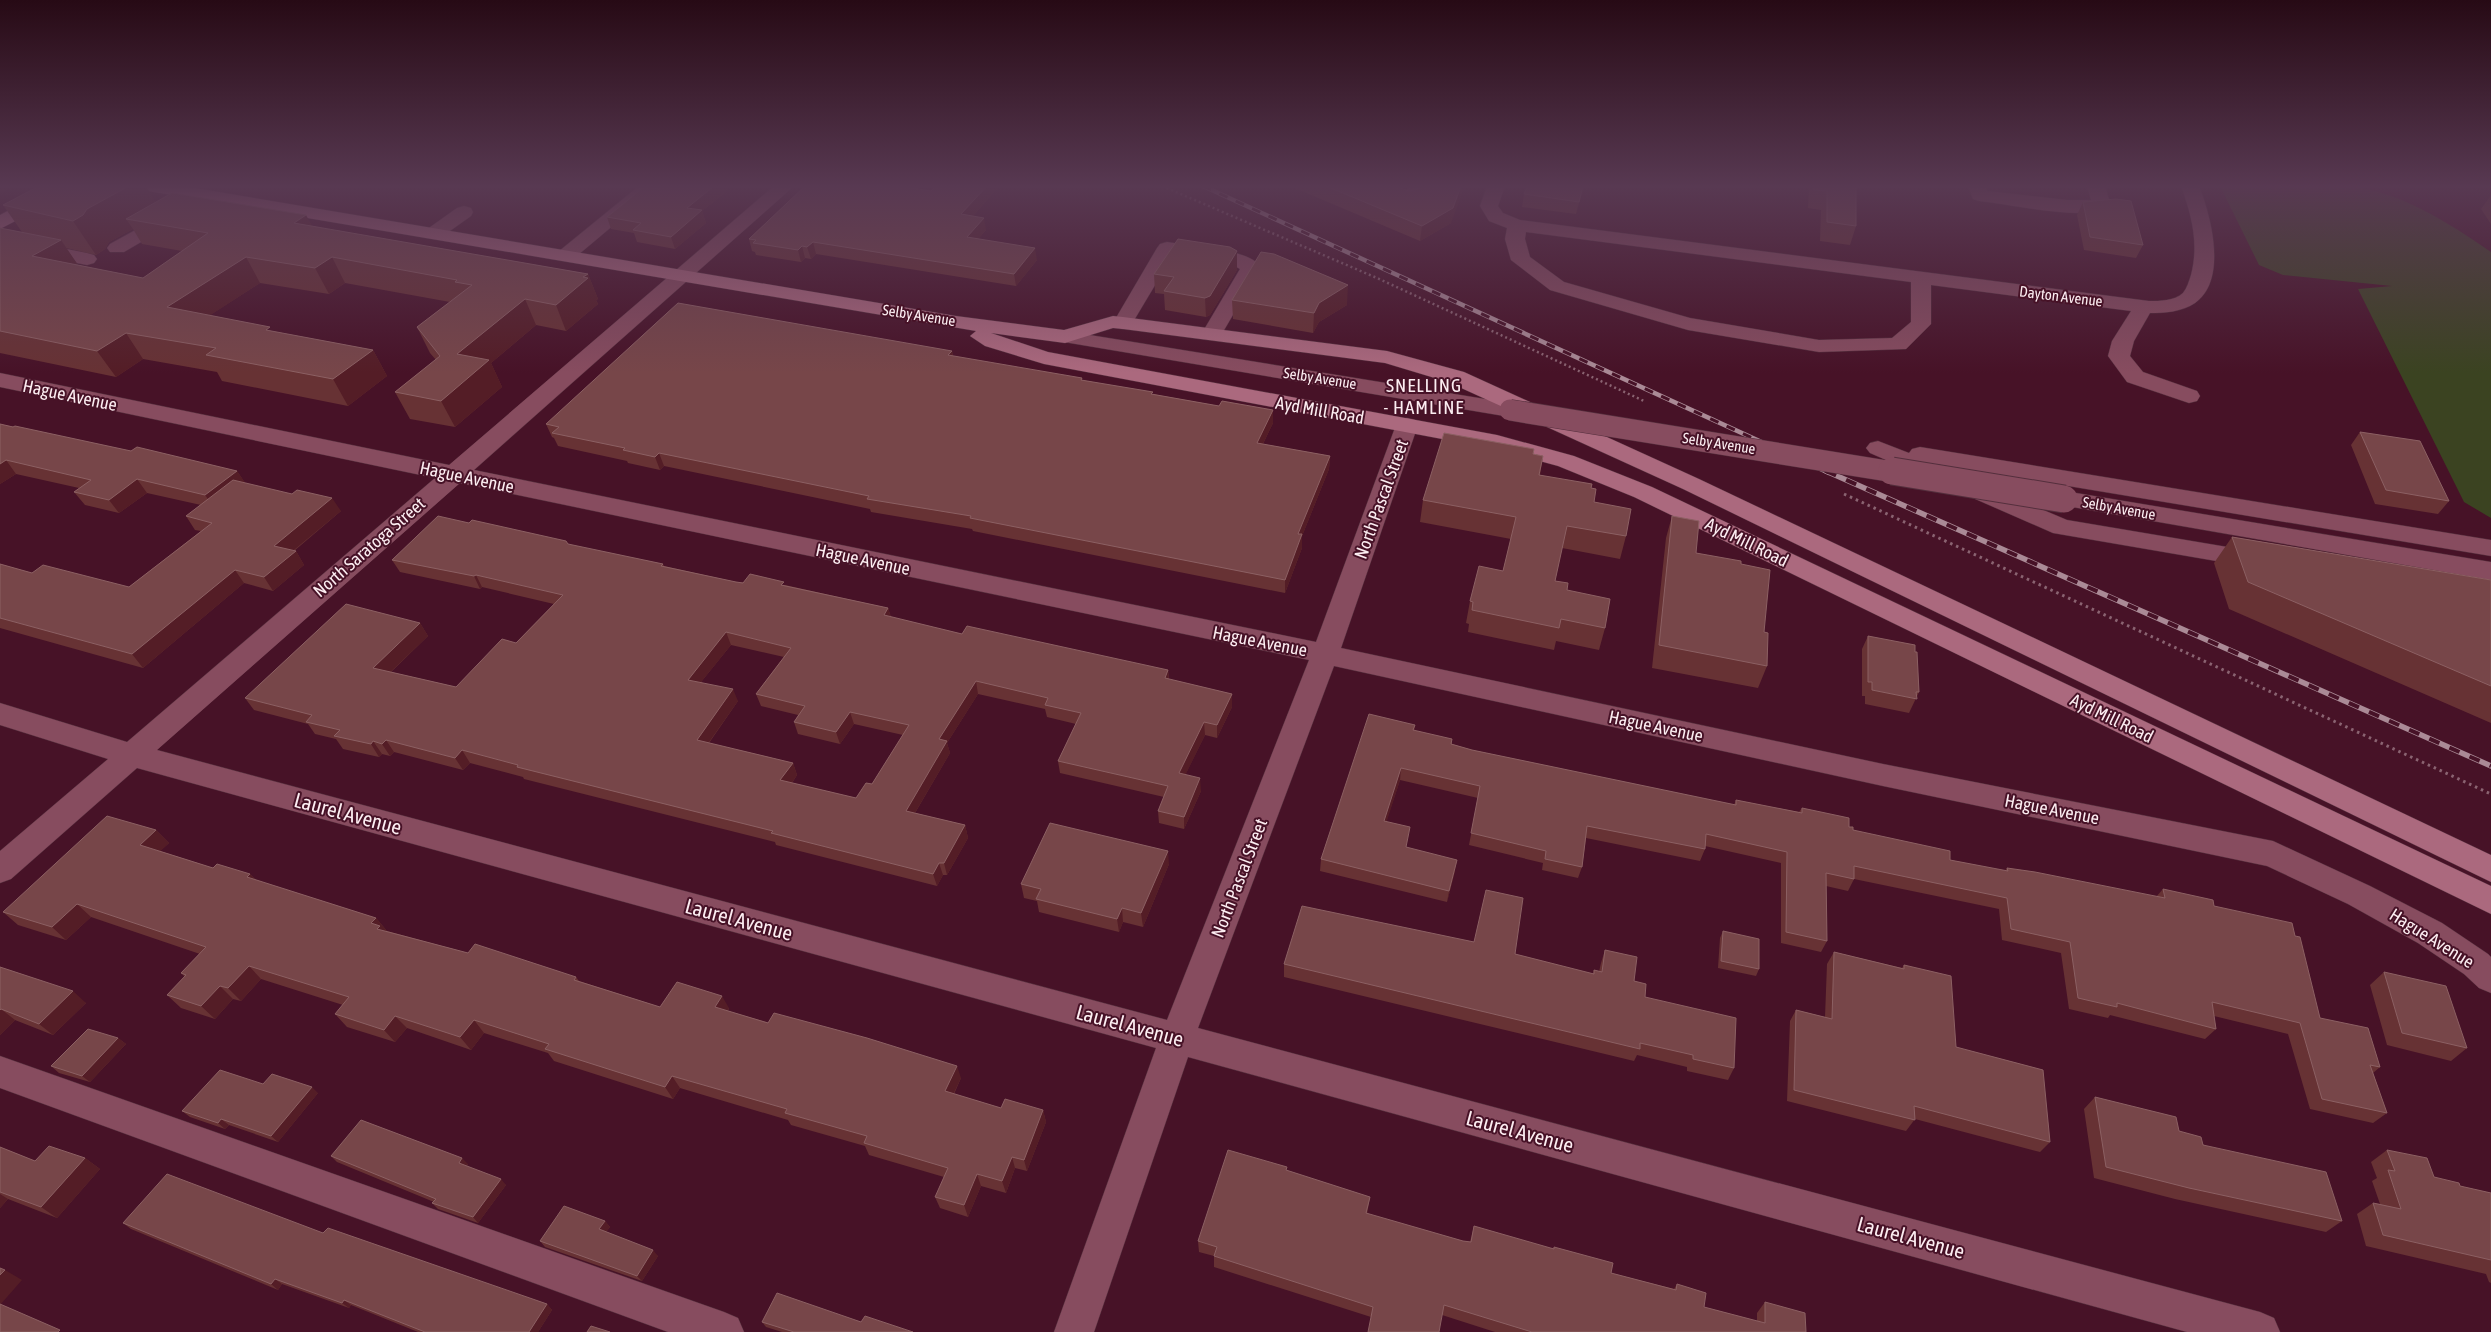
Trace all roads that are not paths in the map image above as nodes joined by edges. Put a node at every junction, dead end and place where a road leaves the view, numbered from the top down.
1 (32, 248) edge
2 (518, 248) edge
3 (575, 248) edge
4 (715, 248) edge
5 (1167, 248) edge
6 (1168, 248) edge
7 (1518, 248) edge
8 (1694, 248) edge
9 (2205, 248) edge
10 (565, 256) junction
11 (87, 259) dead end
12 (683, 276) junction
13 (1921, 278) junction
14 (2143, 307) junction
15 (956, 322) junction
16 (1123, 323) junction
17 (1213, 333) junction
18 (1064, 337) junction
19 (0, 380) edge
20 (2189, 396) dead end
21 (1407, 426) junction
22 (452, 474) junction
23 (2491, 548) edge
24 (2276, 563) edge
25 (2491, 572) edge
26 (1325, 654) junction
27 (0, 714) edge
28 (132, 755) junction
29 (2491, 869) edge
30 (0, 870) edge
31 (2491, 901) edge
32 (2491, 978) edge
33 (1177, 1038) junction
34 (0, 1072) edge
35 (724, 1332) edge
36 (1074, 1332) edge
37 (2260, 1332) edge

1 - 11 street
2 - 10 main road, Selby Avenue
3 - 10 street
4 - 12 street, North Saratoga Street
5 - 16 street
6 - 17 street
7 - 13 street
8 - 13 street, Dayton Avenue
9 - 14 street, Dayton Avenue
10 - 12 main road, Selby Avenue
12 - 15 main road, Selby Avenue
12 - 22 street, North Saratoga Street
13 - 14 street, Dayton Avenue
14 - 20 street
15 - 18 main road, Selby Avenue
15 - 21 main road, Ayd Mill Road
16 - 17 main road, Ayd Mill Road
16 - 18 main road, Ayd Mill Road
17 - 29 main road, Ayd Mill Road
18 - 25 street, Selby Avenue, bridge
19 - 22 street, Hague Avenue
21 - 26 street, North Pascal Street
21 - 31 main road, Ayd Mill Road
22 - 26 street, Hague Avenue
22 - 28 street, North Saratoga Street
23 - 24 street
26 - 32 street, Hague Avenue
26 - 33 street, North Pascal Street
27 - 28 street, Laurel Avenue
28 - 30 street, North Saratoga Street
28 - 33 street, Laurel Avenue
33 - 36 street, North Pascal Street
33 - 37 street, Laurel Avenue
34 - 35 street

